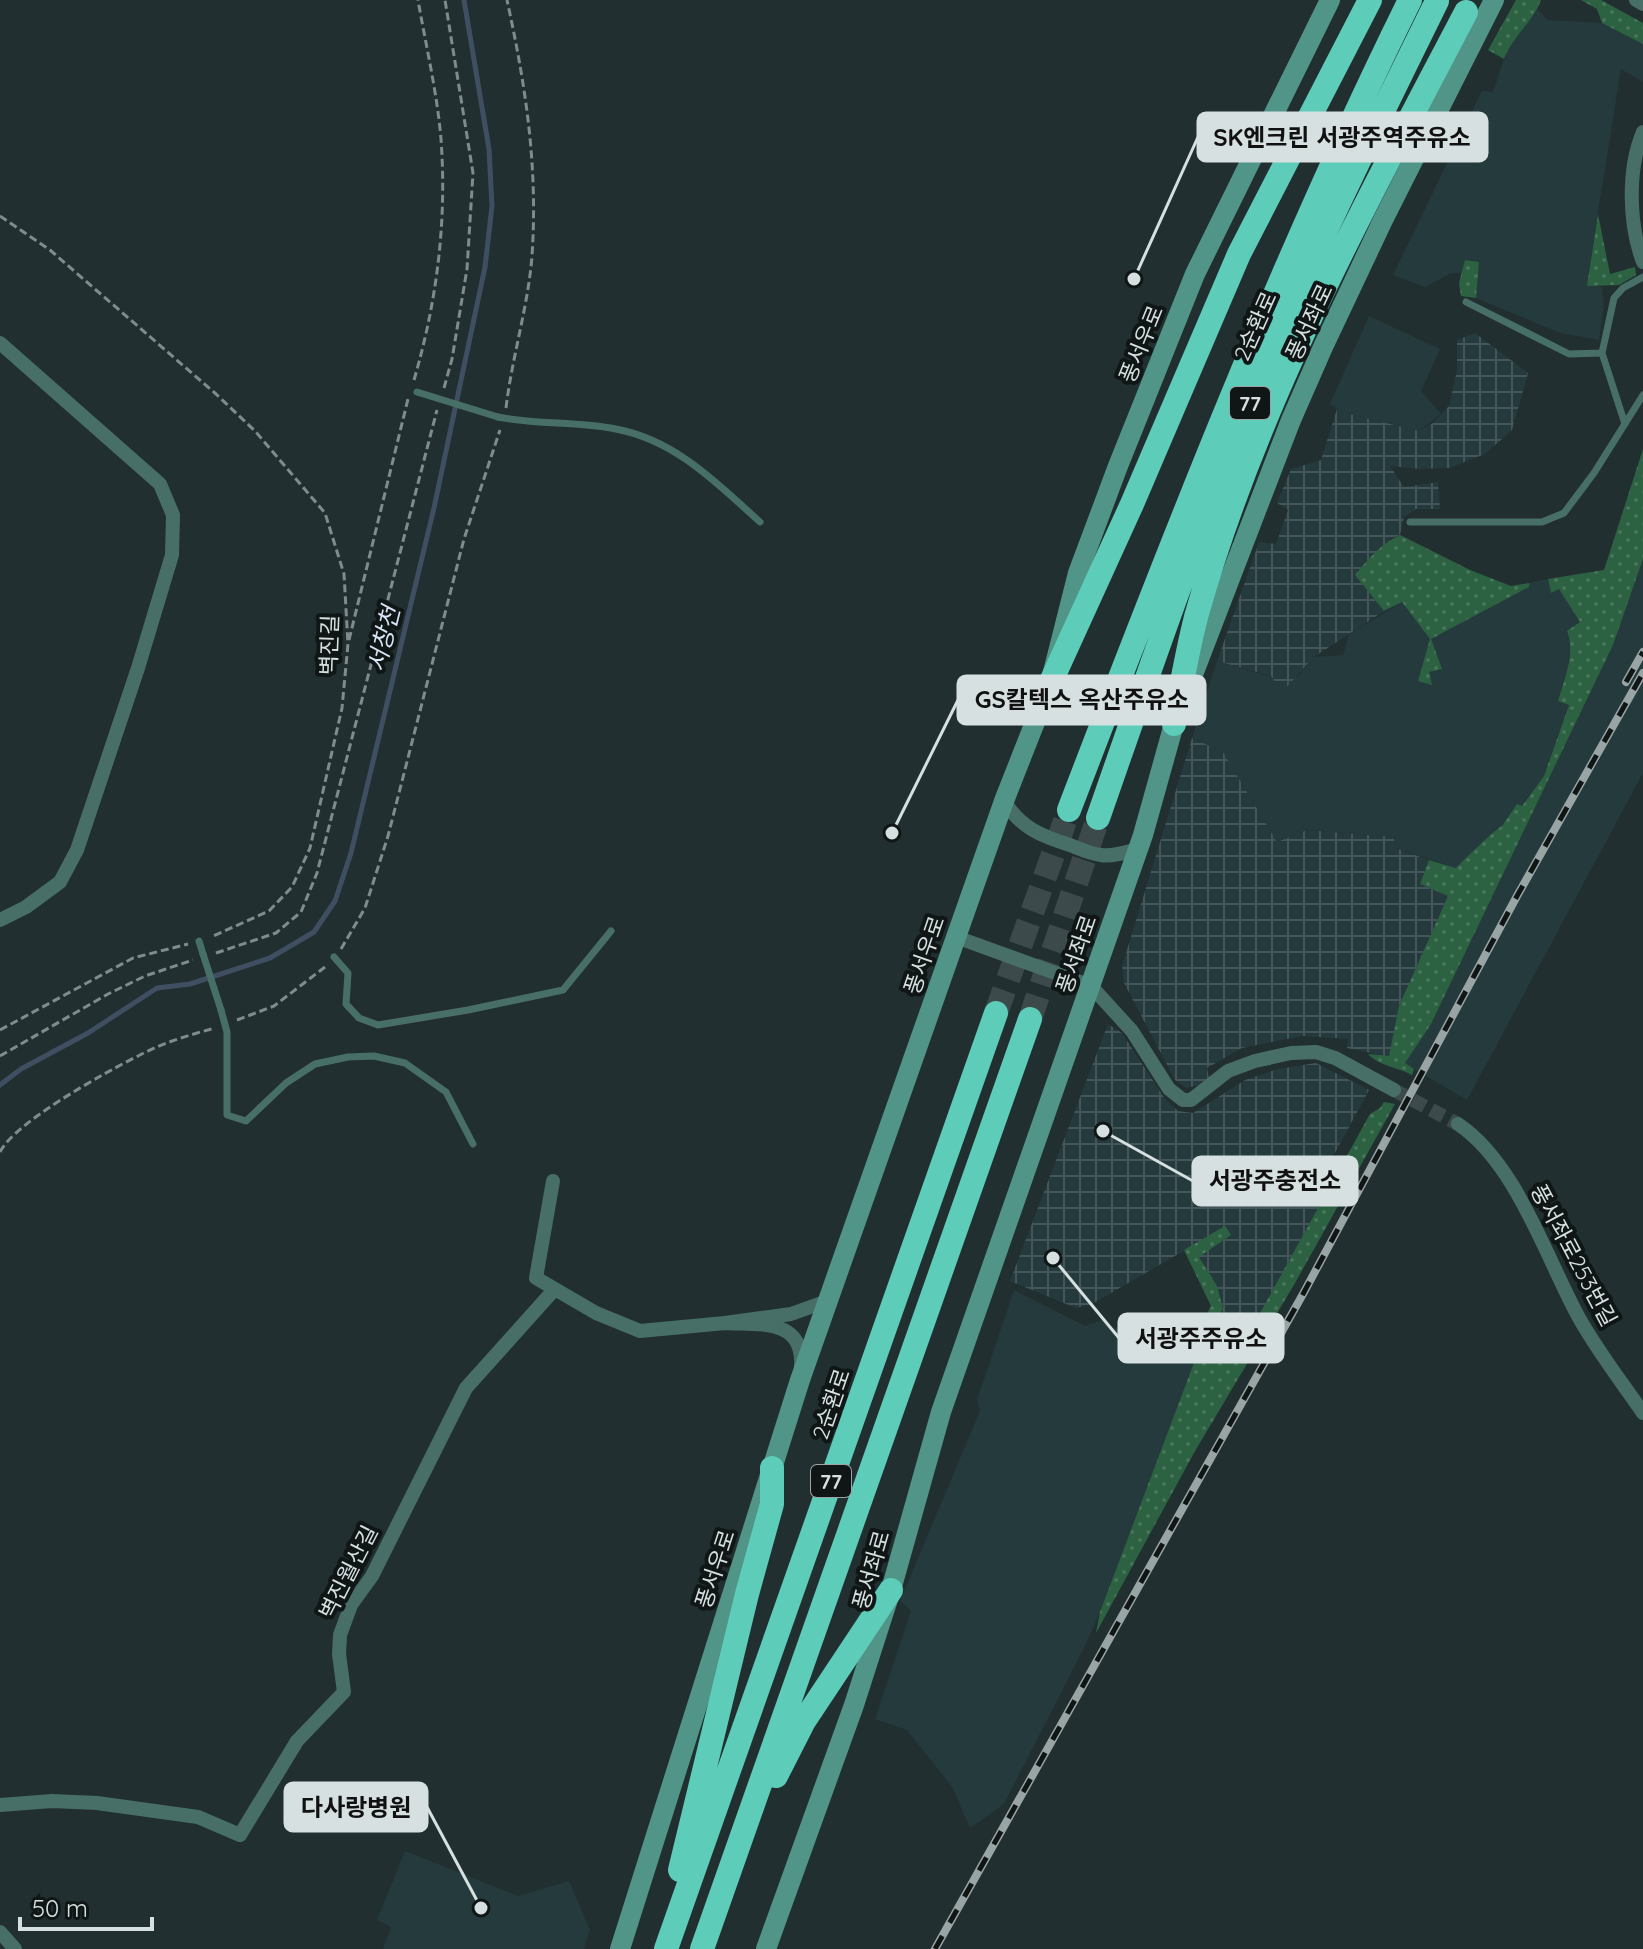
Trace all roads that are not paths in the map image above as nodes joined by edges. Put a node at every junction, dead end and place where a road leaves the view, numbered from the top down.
1 (1330, 0) edge
2 (1370, 0) edge
3 (1410, 0) edge
4 (1493, 0) edge
5 (1636, 0) edge
6 (1437, 1) edge
7 (1643, 4) edge
8 (1466, 12) dead end
9 (1643, 132) edge
10 (1643, 262) edge
11 (1643, 277) edge
12 (1466, 302) dead end
13 (0, 343) edge
14 (1602, 353) junction
15 (414, 392) road end
16 (1643, 395) edge
17 (1625, 424) junction
18 (760, 522) dead end
19 (1410, 522) dead end
20 (1050, 684) junction
21 (1174, 724) junction
22 (1004, 801) junction
23 (1069, 810) tunnel mouth
24 (1098, 818) tunnel mouth
25 (1138, 849) junction
26 (0, 920) edge
27 (611, 931) dead end
28 (956, 937) junction
29 (199, 941) road end
30 (334, 957) road end
31 (1091, 986) junction
32 (996, 1013) tunnel mouth
33 (1030, 1019) tunnel mouth
34 (1394, 1090) tunnel mouth
35 (1458, 1124) tunnel mouth
36 (473, 1144) dead end
37 (553, 1181) dead end
38 (553, 1291) junction
39 (830, 1300) junction
40 (725, 1323) junction
41 (800, 1380) junction
42 (1643, 1413) edge
43 (772, 1468) junction
44 (891, 1590) junction
45 (0, 1805) edge
46 (730, 1867) junction
47 (0, 1932) edge
48 (15, 1949) edge
49 (620, 1949) edge
50 (663, 1949) edge
51 (702, 1949) edge
52 (766, 1949) edge

1 - 20 street, 풍서우로
2 - 20 highway
3 - 23 highway, 2순환로 / 77
4 - 21 street, 풍서좌로
5 - 7 street
6 - 24 highway, 2순환로 / 77
8 - 21 highway
9 - 10 street
11 - 14 lane
12 - 14 lane
13 - 26 street
14 - 17 lane
15 - 18 lane, bridge
16 - 17 lane
17 - 19 lane
20 - 22 street, 풍서우로
21 - 25 street, 풍서좌로
22 - 25 street
22 - 28 street, 풍서우로
25 - 31 street, 풍서좌로
27 - 30 lane
28 - 31 street
28 - 39 street, 풍서우로
29 - 36 lane, bridge
31 - 34 street
31 - 44 street, 풍서좌로
32 - 50 highway, 2순환로 / 77
33 - 46 highway, 77
35 - 42 street, 풍서좌로253번길
37 - 38 street
38 - 40 street
38 - 45 street, 벽진월산길
39 - 40 street
39 - 41 street, 풍서우로
40 - 41 street
41 - 43 street, 풍서우로
43 - 49 street, 풍서우로
43 - 50 highway
44 - 46 highway
44 - 52 street, 풍서좌로
46 - 51 highway, 77
47 - 48 street

